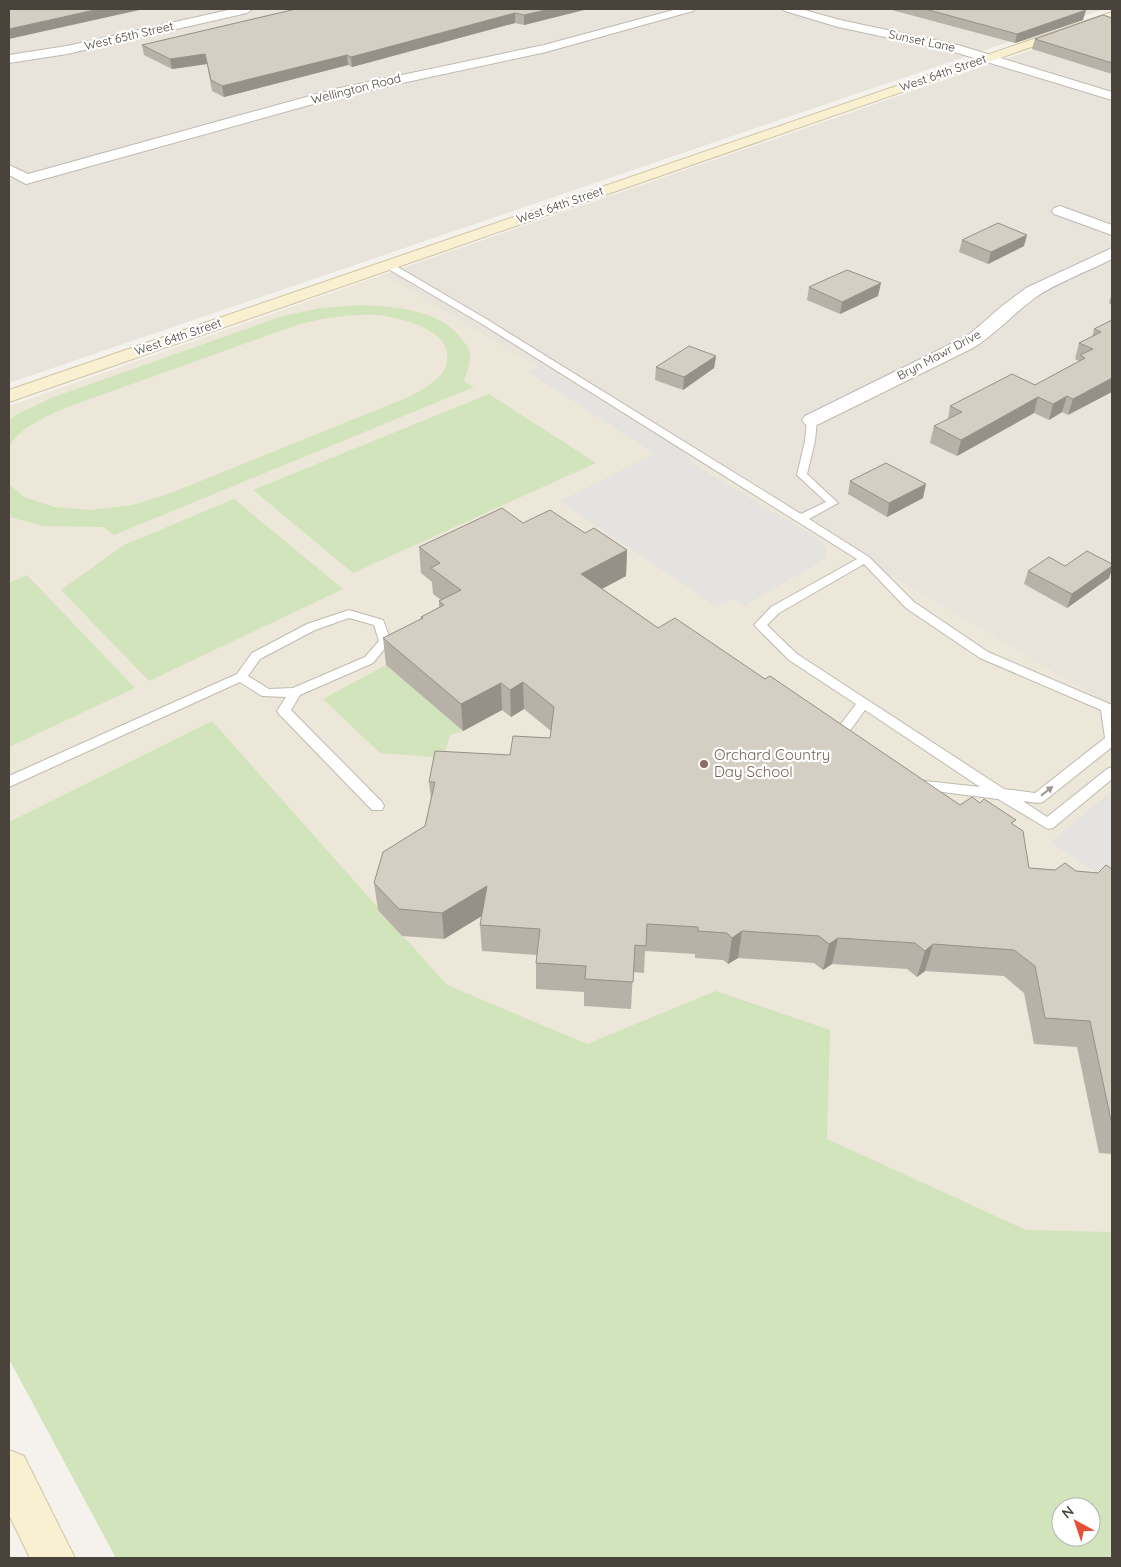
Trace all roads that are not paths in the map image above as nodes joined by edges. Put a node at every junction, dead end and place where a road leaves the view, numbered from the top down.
1 (248, 9) edge
2 (689, 9) edge
3 (788, 9) edge
4 (1112, 15) edge
5 (989, 58) junction
6 (9, 59) edge
7 (1112, 96) edge
8 (9, 170) edge
9 (1060, 211) dead end
10 (1112, 230) edge
11 (1112, 253) edge
12 (388, 265) junction
13 (9, 396) edge
14 (812, 420) joint
15 (801, 519) junction
16 (865, 559) junction
17 (241, 677) junction
18 (294, 692) junction
19 (864, 703) junction
20 (1110, 710) edge
21 (1112, 739) edge
22 (856, 744) edge
23 (1112, 772) edge
24 (902, 775) edge
25 (9, 782) edge
26 (1001, 794) junction
27 (378, 806) dead end
28 (9, 1471) edge
29 (53, 1558) edge

1 - 6 street, West 65th Street
2 - 8 street, Wellington Road
3 - 5 street, Sunset Lane
4 - 5 street, West 64th Street
5 - 7 street, Sunset Lane
5 - 12 street, West 64th Street
9 - 10 street
11 - 14 street, Bryn Mawr Drive
12 - 13 street, West 64th Street
12 - 15 lane
14 - 15 lane
15 - 16 lane
16 - 19 lane
16 - 20 lane
17 - 18 lane
17 - 18 lane
17 - 25 lane
18 - 27 lane
19 - 22 lane
19 - 26 lane
20 - 21 lane
26 -> 21 lane
23 - 26 lane
24 - 26 lane
28 - 29 street

